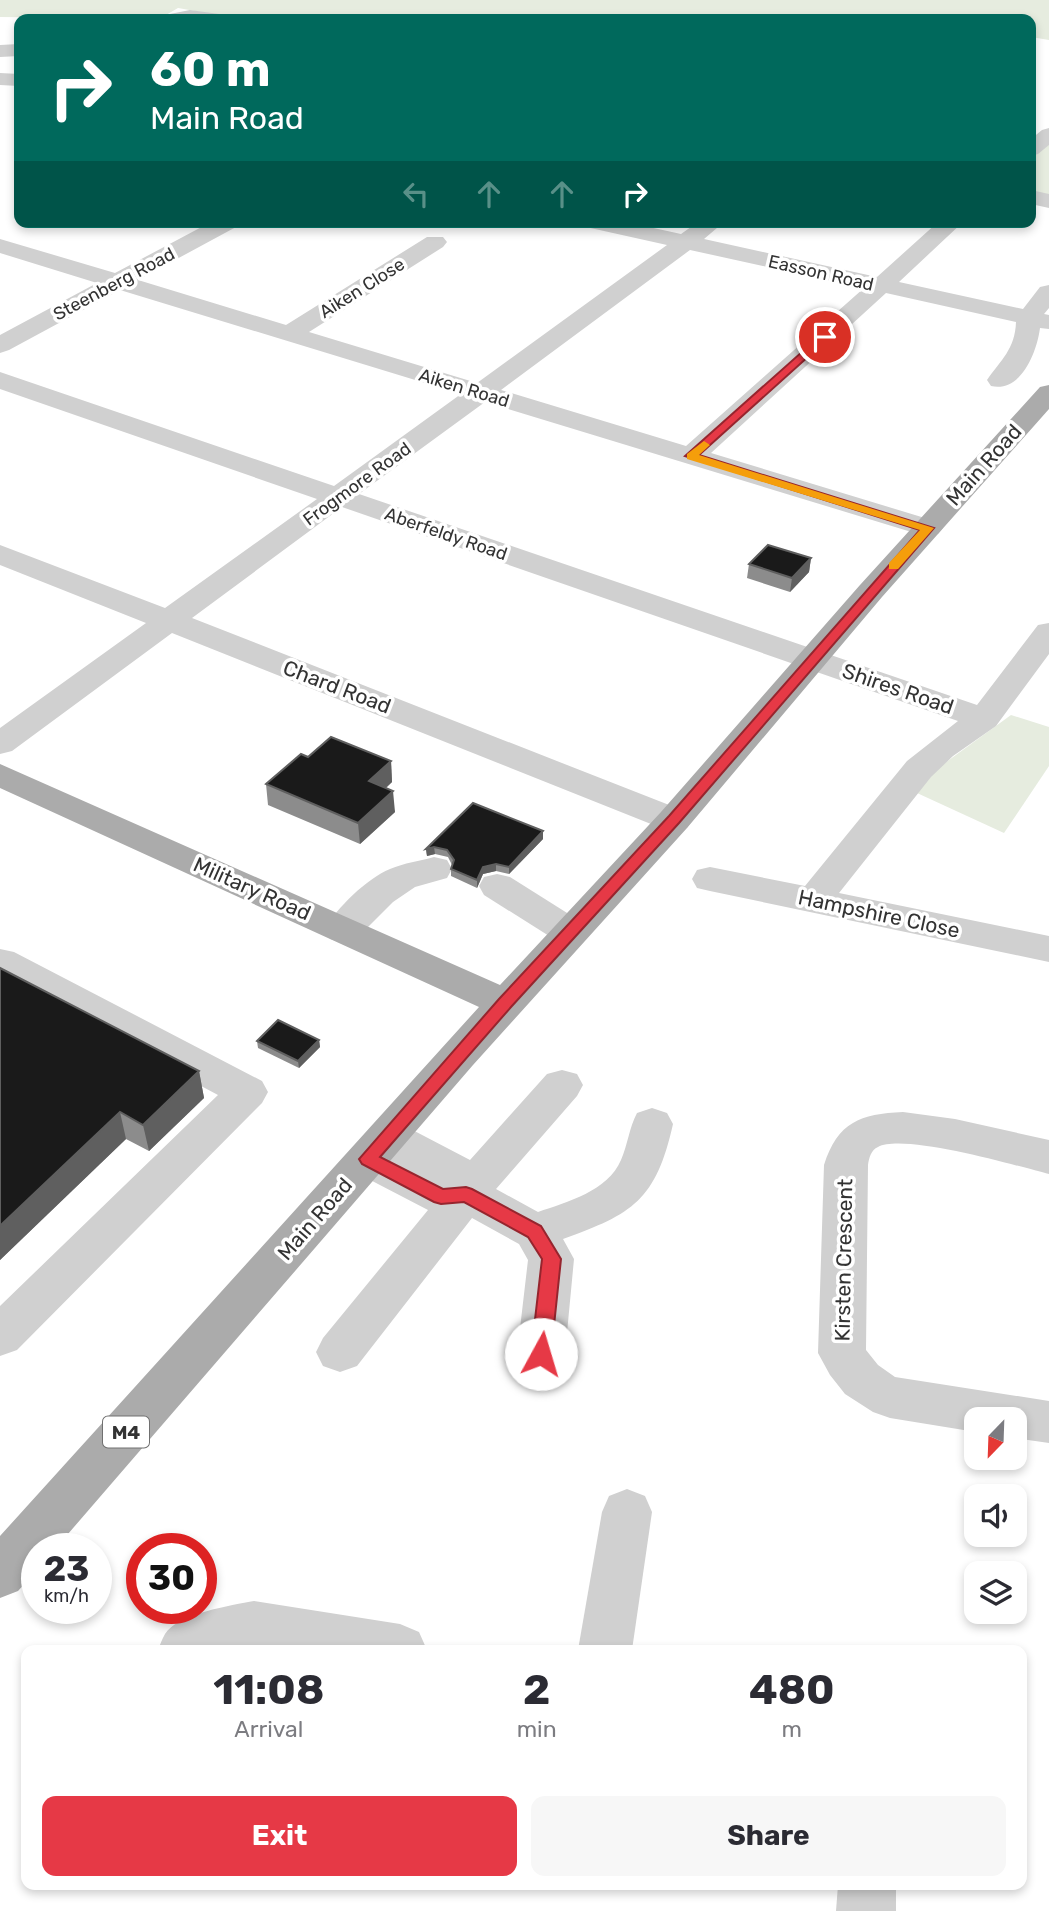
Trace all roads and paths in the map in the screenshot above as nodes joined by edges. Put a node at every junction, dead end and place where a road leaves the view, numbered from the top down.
1 (218, 228) edge
2 (620, 228) edge
3 (705, 228) edge
4 (945, 228) edge
5 (435, 242) dead end
6 (686, 243) junction
7 (0, 246) edge
8 (118, 282) junction
9 (882, 286) junction
10 (1049, 292) edge
11 (1039, 320) edge
12 (290, 333) junction
13 (0, 345) edge
14 (0, 380) edge
15 (1000, 380) dead end
16 (481, 393) junction
17 (1049, 393) edge
18 (691, 456) junction
19 (340, 498) junction
20 (928, 528) junction
21 (0, 554) edge
22 (170, 621) junction
23 (1049, 632) edge
24 (813, 659) junction
25 (984, 719) junction
26 (0, 744) edge
27 (0, 775) edge
28 (674, 820) junction
29 (434, 869) dead end
30 (710, 879) dead end
31 (497, 887) dead end
32 (813, 901) junction
33 (342, 930) junction
34 (570, 932) junction
35 (1049, 949) edge
36 (0, 962) edge
37 (505, 1003) junction
38 (562, 1085) dead end
39 (652, 1124) dead end
40 (378, 1148) junction
41 (1049, 1157) edge
42 (466, 1194) junction
43 (535, 1231) junction
44 (0, 1336) edge
45 (340, 1352) dead end
46 (541, 1354) dead end
47 (1049, 1422) edge
48 (627, 1512) dead end
49 (0, 1574) edge
50 (194, 1645) edge
51 (370, 1645) edge
52 (606, 1645) edge
53 (867, 1890) edge
54 (866, 1911) edge

1 - 8 street, Steenberg Road
2 - 6 street, Easson Road
3 - 6 street, Frogmore Road
4 - 9 street
5 - 12 street, Aiken Close
6 - 9 street, Easson Road
6 - 16 street, Frogmore Road
7 - 8 street, Aiken Road
8 - 12 street, Aiken Road
8 - 13 street, Steenberg Road
9 - 11 street, Easson Road
9 - 18 street
10 - 11 street
11 - 15 street
12 - 16 street, Aiken Road
14 - 19 street, Aberfeldy Road
16 - 18 street, Aiken Road
16 - 19 street, Frogmore Road
17 - 20 main road, Main Road / M4
18 - 20 street, Aiken Road
19 - 22 street, Frogmore Road
19 - 24 street, Aberfeldy Road
20 - 24 main road, Main Road / M4
21 - 22 street, Chard Road
22 - 26 street, Frogmore Road
22 - 28 street, Chard Road
23 - 25 street
24 - 25 street, Shires Road
24 - 28 main road, Main Road / M4
25 - 32 street
27 - 33 main road, Military Road
28 - 34 main road, Main Road / M4
29 - 33 street
30 - 32 street, Hampshire Close
31 - 34 street
32 - 35 street, Hampshire Close
33 - 37 main road, Military Road
34 - 37 main road, Main Road / M4
36 - 44 street
37 - 40 main road, Main Road / M4
38 - 42 street
39 - 43 street
40 - 42 street
40 - 49 main road, Main Road / M4
41 - 47 street, Kirsten Crescent
42 - 43 street
42 - 45 street
43 - 46 street
48 - 52 street
50 - 51 street
53 - 54 street

